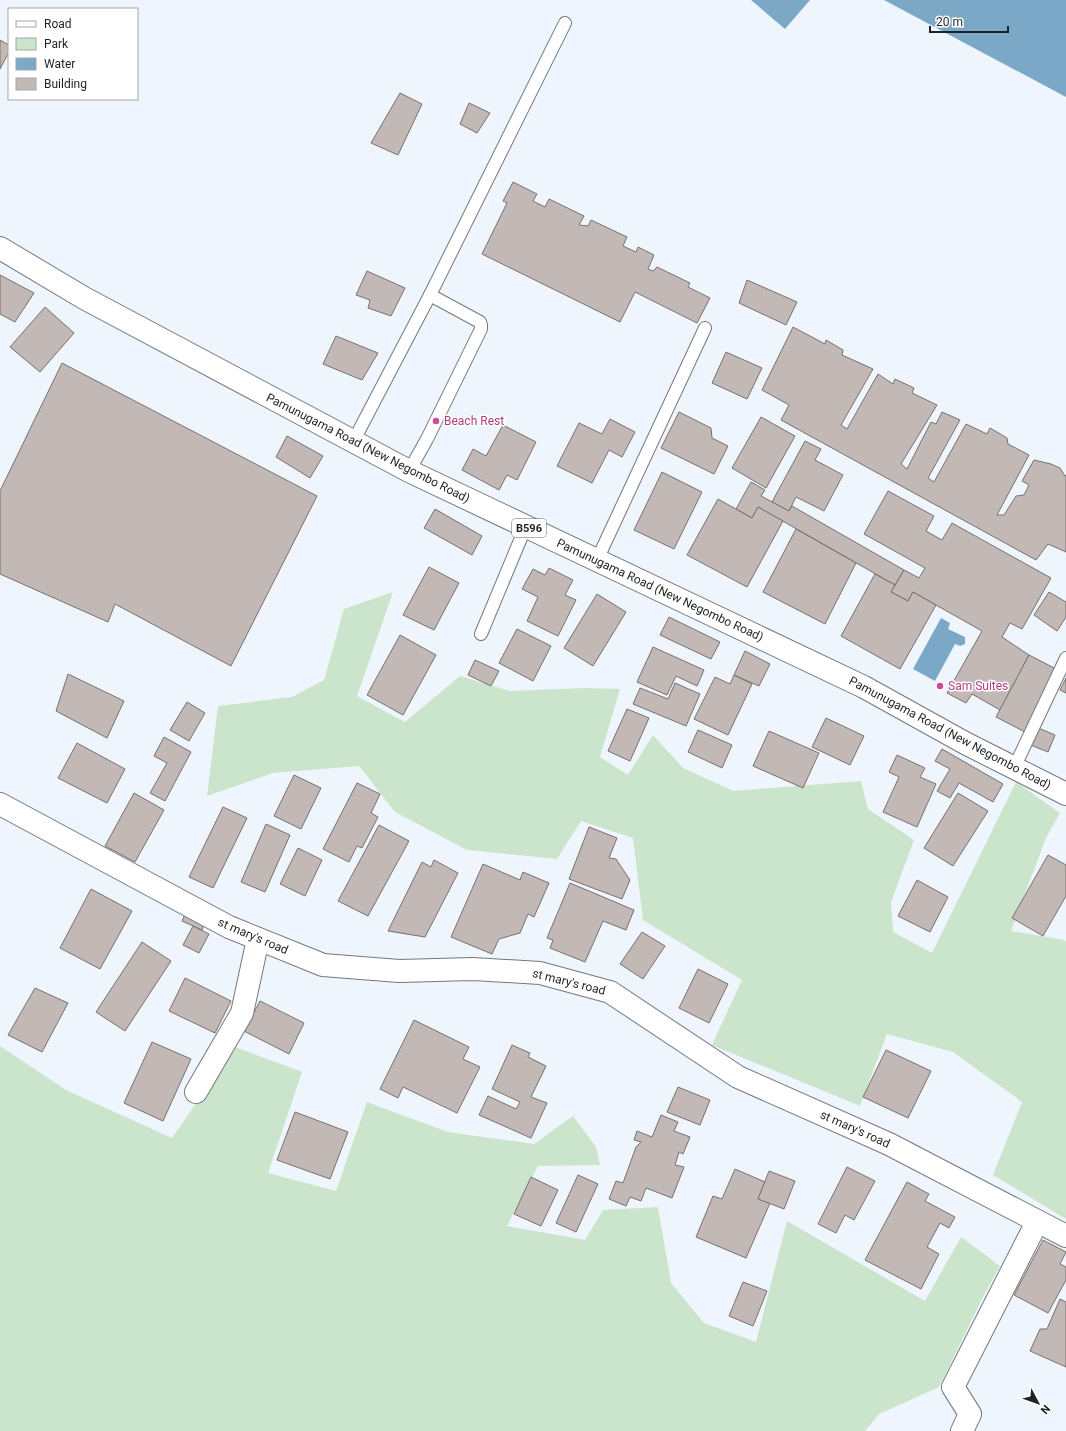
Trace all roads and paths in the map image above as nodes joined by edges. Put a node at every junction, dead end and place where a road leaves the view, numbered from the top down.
1 (566, 22) dead end
2 (0, 248) edge
3 (430, 295) junction
4 (705, 328) dead end
5 (353, 442) junction
6 (409, 471) junction
7 (526, 526) junction
8 (597, 560) junction
9 (480, 634) dead end
10 (1066, 658) edge
11 (1014, 768) junction
12 (1066, 794) edge
13 (0, 804) edge
14 (258, 939) junction
15 (196, 1092) dead end
16 (1038, 1222) junction
17 (1066, 1236) edge
18 (962, 1431) edge

1 - 3 lane
2 - 5 street, Pamunugama Road (New Negombo Road) / B596
3 - 5 lane
3 - 6 lane
4 - 8 lane
5 - 6 street, Pamunugama Road (New Negombo Road) / B596
6 - 7 street, Pamunugama Road (New Negombo Road) / B596
7 - 8 street, Pamunugama Road (New Negombo Road) / B596
7 - 9 lane
8 - 11 street, Pamunugama Road (New Negombo Road) / B596
10 - 11 lane
11 - 12 street, Pamunugama Road (New Negombo Road) / B596
13 - 14 street, st mary's road
14 - 15 street
14 - 16 street, st mary's road
16 - 17 street, st mary's road
16 - 18 street

